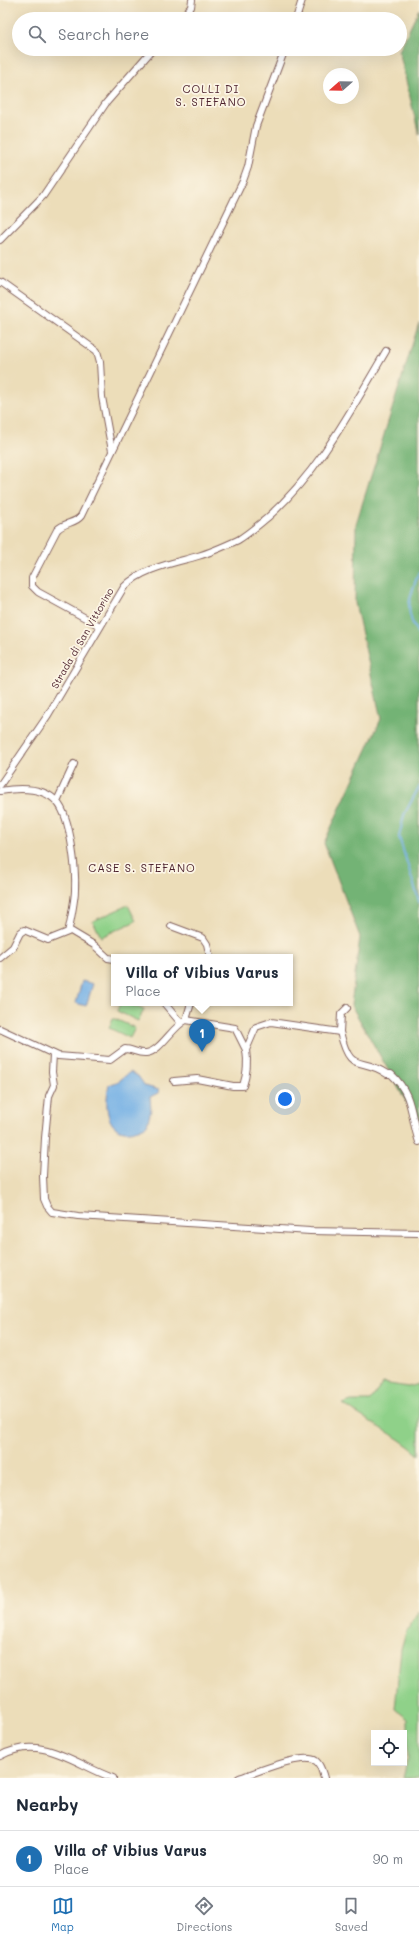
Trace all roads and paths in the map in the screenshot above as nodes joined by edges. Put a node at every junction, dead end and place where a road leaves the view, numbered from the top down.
1 (192, 0) edge
2 (302, 0) edge
3 (186, 12) edge
4 (298, 12) edge
5 (147, 56) edge
6 (283, 56) edge
7 (0, 240) edge
8 (0, 282) edge
9 (386, 351) dead end
10 (112, 451) junction
11 (100, 626) junction
12 (74, 764) dead end
13 (0, 785) edge
14 (0, 791) edge
15 (57, 801) junction
16 (171, 926) dead end
17 (69, 930) junction
18 (209, 954) edge
19 (0, 958) edge
20 (111, 958) edge
21 (167, 1006) edge
22 (190, 1006) edge
23 (347, 1008) dead end
24 (0, 1021) edge
25 (183, 1021) junction
26 (1, 1029) edge
27 (340, 1032) junction
28 (246, 1050) junction
29 (53, 1054) junction
30 (174, 1081) dead end
31 (419, 1142) edge
32 (419, 1233) edge
33 (0, 1756) edge
34 (113, 1778) edge
35 (240, 1778) edge
36 (324, 1778) edge

1 - 3 street
2 - 4 street
5 - 7 street
6 - 10 street
8 - 10 street
9 - 11 street, Strada di San Vittorino
10 - 11 street
11 - 13 street, Strada di San Vittorino
12 - 15 street
14 - 15 street
15 - 17 street
16 - 18 street
17 - 19 street
17 - 20 street
21 - 25 street
22 - 25 street
23 - 27 street
24 - 26 street
25 - 28 street
25 - 29 street
26 - 29 street
27 - 28 street
27 - 31 street
28 - 30 street
29 - 32 street
33 - 34 street
35 - 36 street

